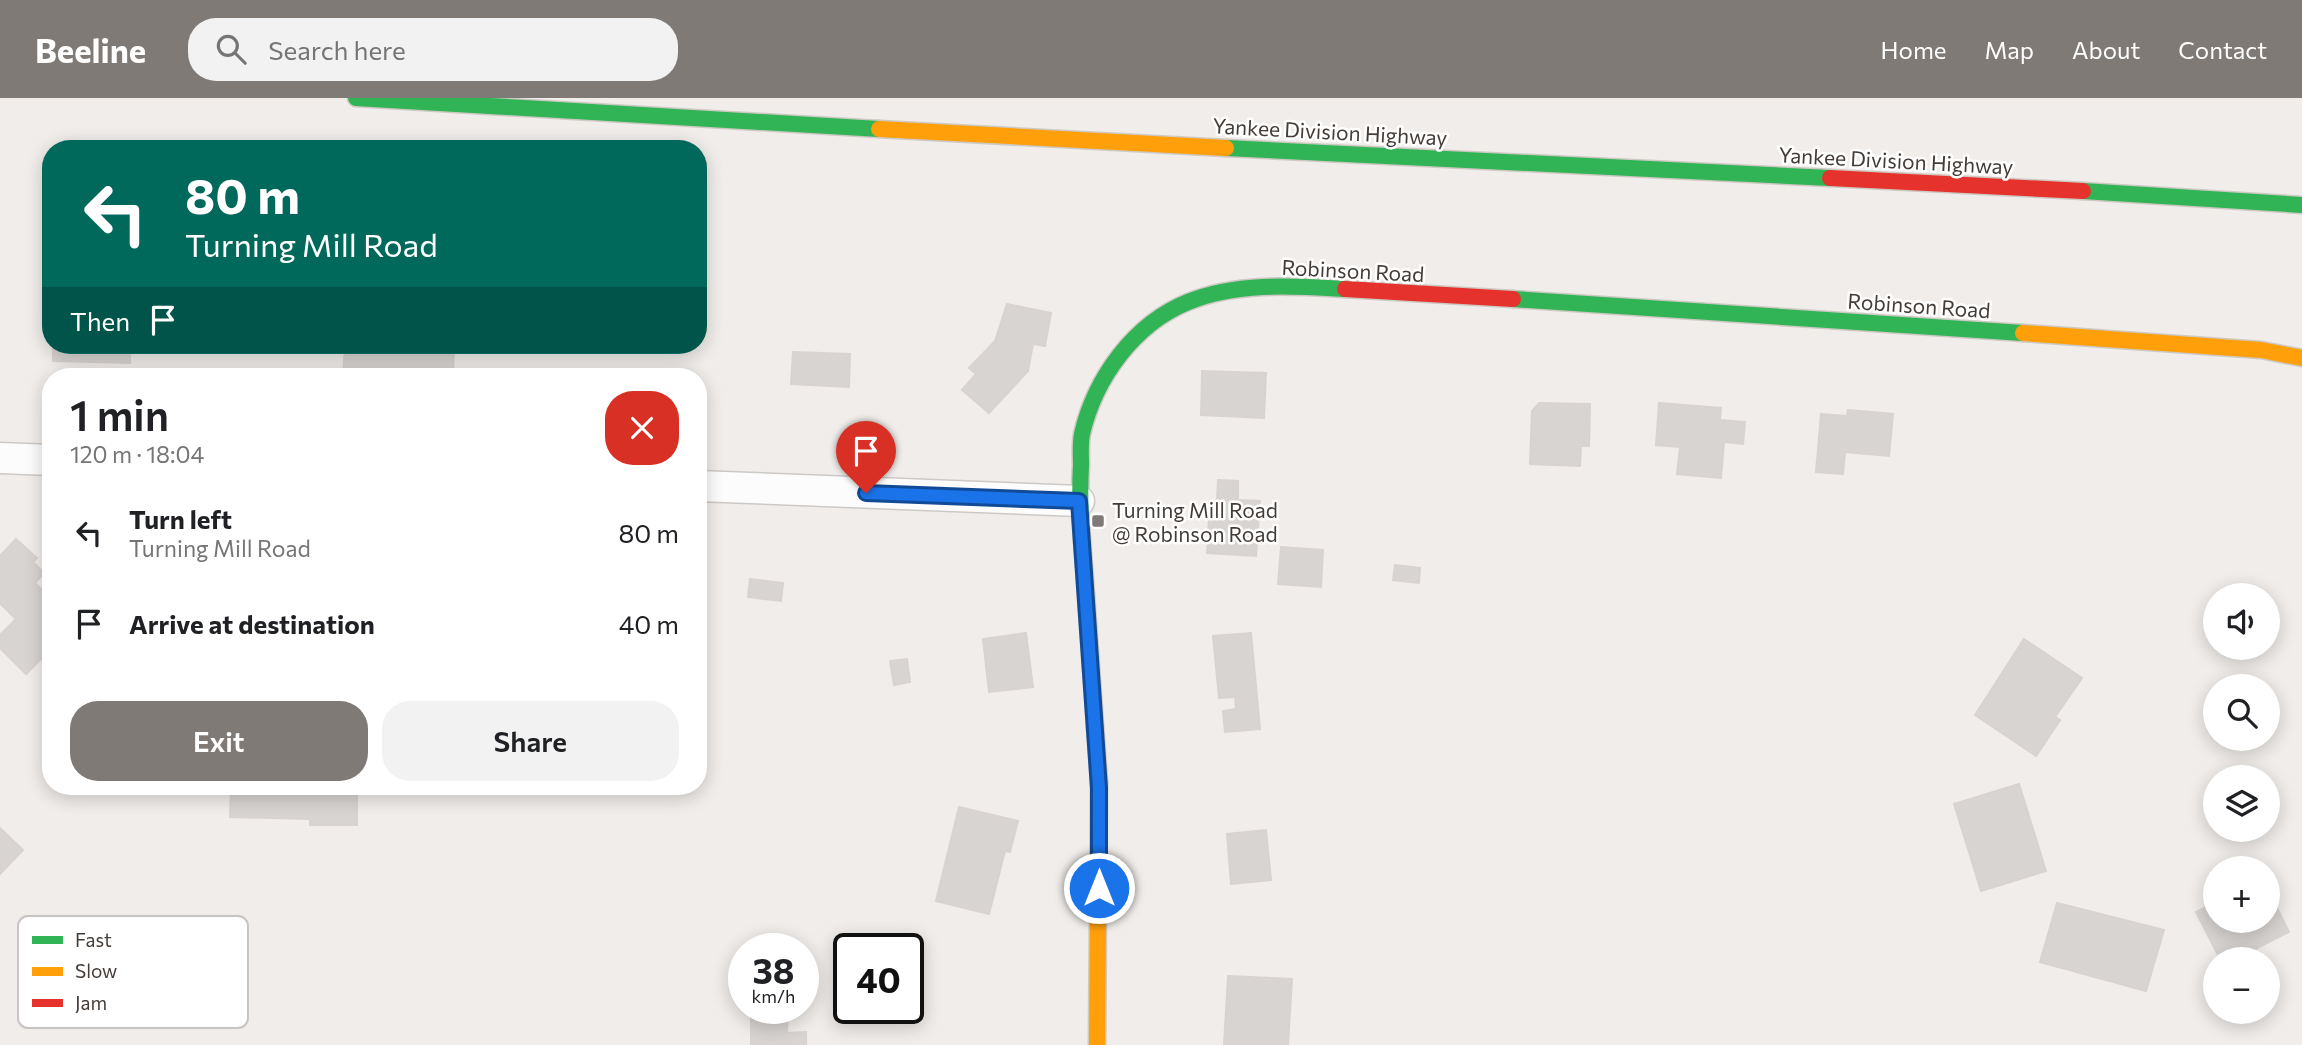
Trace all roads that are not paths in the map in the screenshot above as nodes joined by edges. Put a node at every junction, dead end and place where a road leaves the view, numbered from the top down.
1 (356, 98) edge
2 (2302, 205) edge
3 (2302, 358) edge
4 (0, 458) edge
5 (42, 460) edge
6 (707, 486) edge
7 (1079, 501) junction
8 (1097, 1045) edge

1 - 2 main road, Yankee Division Highway
3 - 7 main road, Robinson Road
4 - 5 street
6 - 7 street
7 - 8 main road, Robinson Road

